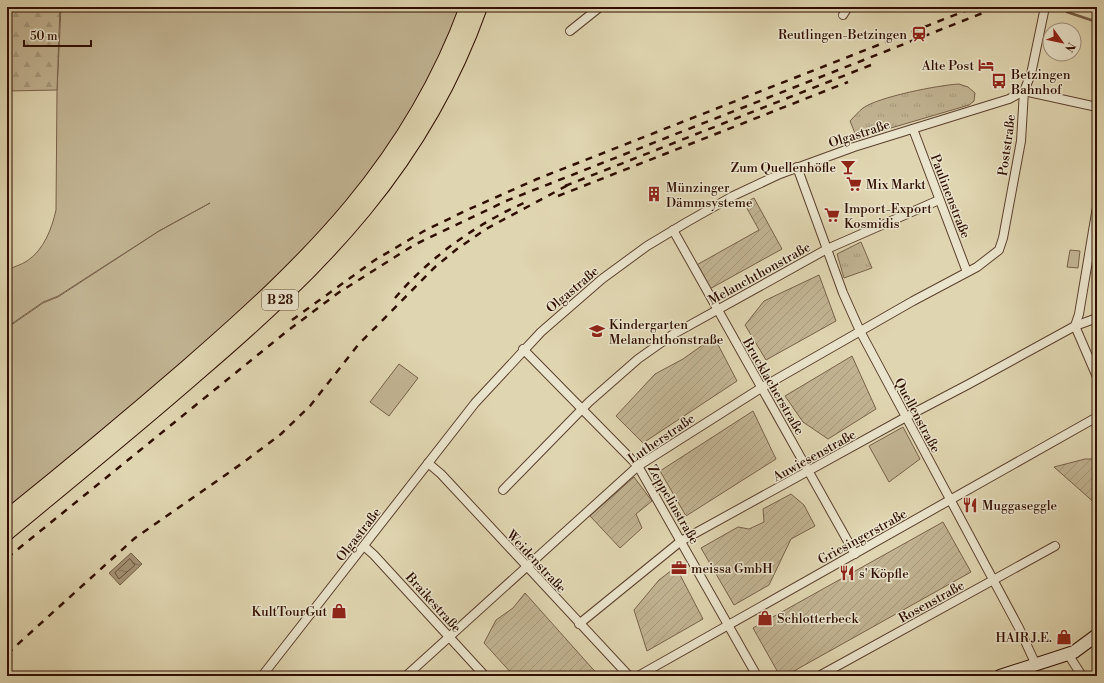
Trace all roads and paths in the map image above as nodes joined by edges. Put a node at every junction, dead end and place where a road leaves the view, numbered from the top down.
1 (467, 7) edge
2 (480, 7) edge
3 (600, 7) edge
4 (848, 7) edge
5 (1045, 7) edge
6 (843, 15) dead end
7 (570, 31) dead end
8 (1024, 91) junction
9 (1097, 107) edge
10 (913, 129) junction
11 (797, 167) junction
12 (939, 200) junction
13 (1097, 207) edge
14 (673, 230) junction
15 (827, 249) junction
16 (967, 272) junction
17 (716, 310) junction
18 (1097, 318) edge
19 (1075, 326) junction
20 (860, 331) junction
21 (523, 350) junction
22 (1097, 377) edge
23 (761, 388) junction
24 (582, 408) junction
25 (906, 417) junction
26 (1097, 417) edge
27 (428, 463) junction
28 (638, 466) junction
29 (808, 472) junction
30 (503, 490) dead end
31 (950, 501) junction
32 (7, 517) edge
33 (7, 533) edge
34 (682, 541) junction
35 (364, 546) junction
36 (1055, 546) dead end
37 (855, 554) junction
38 (526, 567) junction
39 (993, 581) junction
40 (579, 624) junction
41 (728, 625) junction
42 (1097, 635) edge
43 (449, 637) junction
44 (1068, 654) junction
45 (1036, 665) junction
46 (262, 676) edge
47 (406, 676) edge
48 (485, 676) edge
49 (629, 676) edge
50 (638, 676) edge
51 (758, 676) edge
52 (819, 676) edge
53 (1000, 676) edge
54 (1082, 676) edge

1 - 32 highway, B 28
2 - 33 highway, B 28
3 - 7 street
4 - 6 street
5 - 8 street, Poststraße
8 - 9 street
8 - 10 street, Olgastraße
8 - 16 street, Poststraße
10 - 11 street, Olgastraße
10 - 12 street, Paulinenstraße
11 - 14 street, Olgastraße
11 - 15 street, Quellenstraße
12 - 15 street, Melanchthonstraße
12 - 16 street, Paulinenstraße
13 - 19 street
14 - 17 street, Brucklacherstraße
14 - 21 street, Olgastraße
15 - 17 street, Melanchthonstraße
15 - 20 street, Quellenstraße
16 - 20 street, Lutherstraße
17 - 23 street, Brucklacherstraße
17 - 24 street, Melanchthonstraße
18 - 19 street, Auwiesenstraße
19 - 22 street
19 - 25 street, Auwiesenstraße
20 - 23 street, Lutherstraße
20 - 25 street, Quellenstraße
21 - 24 street, Zeppelinstraße
21 - 27 street, Olgastraße
23 - 28 street, Lutherstraße
23 - 29 street, Brucklacherstraße
24 - 28 street, Zeppelinstraße
24 - 30 street, Melanchthonstraße
25 - 29 street, Auwiesenstraße
25 - 31 street, Quellenstraße
26 - 31 street, Griesingerstraße
27 - 35 street, Olgastraße
27 - 38 street, Weidenstraße
28 - 34 street, Zeppelinstraße
28 - 38 street, Lutherstraße
29 - 34 street, Auwiesenstraße
29 - 37 street, Brucklacherstraße
31 - 37 street, Griesingerstraße
31 - 39 street, Quellenstraße
34 - 40 street, Auwiesenstraße
34 - 41 street, Zeppelinstraße
35 - 43 street, Braikestraße
35 - 46 street, Olgastraße
36 - 39 street, Rosenstraße
37 - 41 street, Griesingerstraße
38 - 40 street, Weidenstraße
38 - 43 street, Lutherstraße
39 - 45 street, Quellenstraße
39 - 52 street, Rosenstraße
40 - 49 street, Weidenstraße
41 - 50 street, Griesingerstraße
41 - 51 street, Zeppelinstraße
42 - 44 main road
43 - 47 street, Lutherstraße
43 - 48 street, Braikestraße
44 - 45 main road
44 - 54 street
45 - 53 main road

